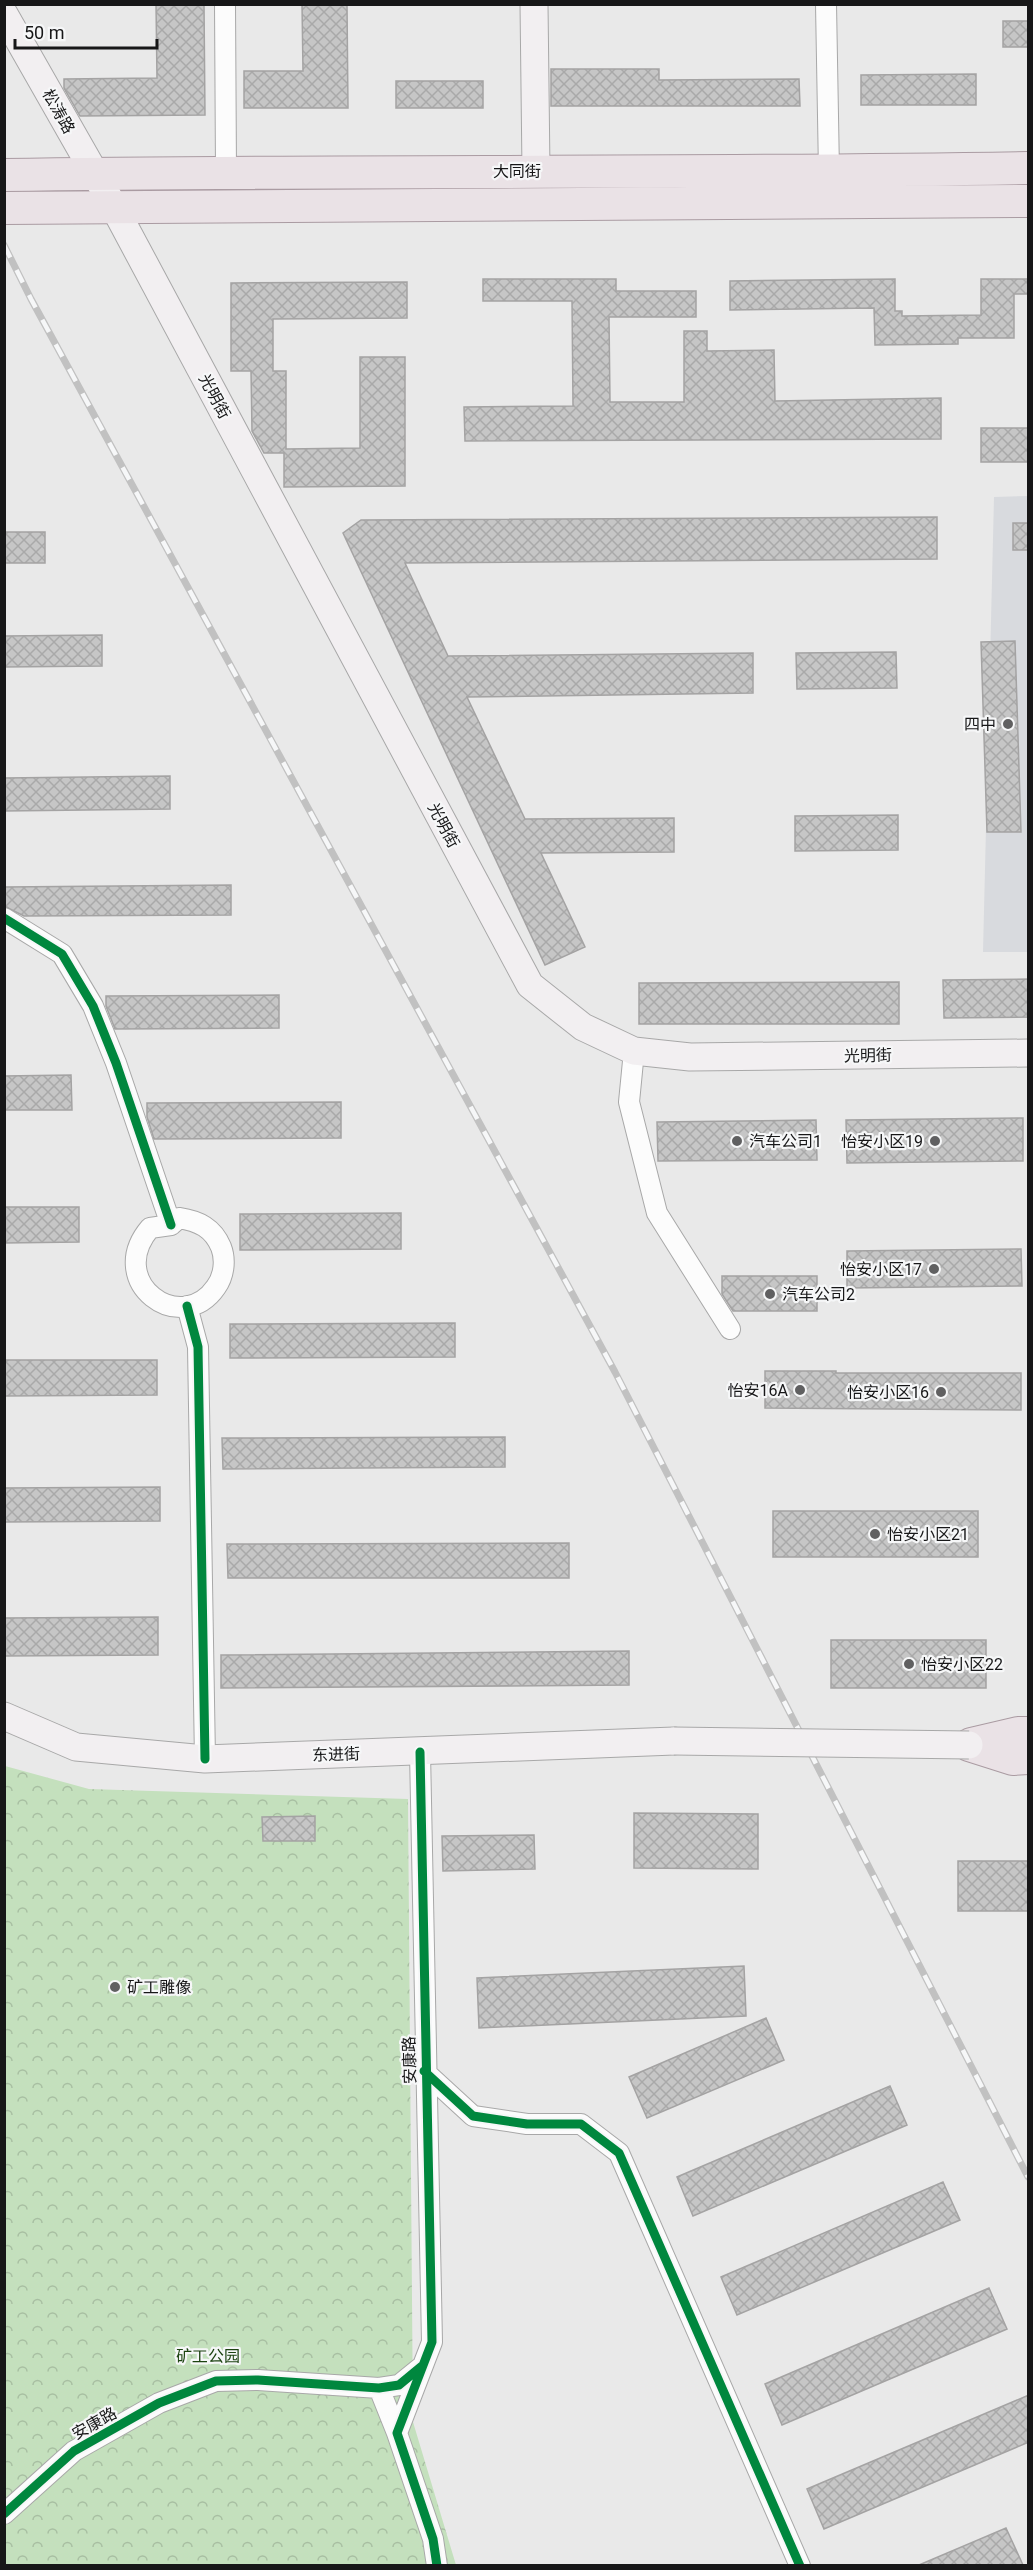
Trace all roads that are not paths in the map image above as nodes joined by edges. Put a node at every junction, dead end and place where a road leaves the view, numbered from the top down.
1 (225, 4) edge
2 (534, 4) edge
3 (826, 4) edge
4 (4, 14) edge
5 (1029, 168) edge
6 (536, 171) junction
7 (226, 172) junction
8 (829, 172) junction
9 (94, 173) junction
10 (4, 175) edge
11 (1029, 201) edge
12 (114, 207) junction
13 (4, 208) edge
14 (4, 918) edge
15 (634, 1052) junction
16 (1029, 1053) edge
17 (171, 1225) junction
18 (187, 1306) junction
19 (730, 1329) dead end
20 (4, 1716) edge
21 (1029, 1733) edge
22 (969, 1745) junction
23 (420, 1752) junction
24 (1029, 1758) edge
25 (205, 1759) junction
26 (424, 2071) junction
27 (422, 2366) junction
28 (379, 2388) junction
29 (397, 2433) junction
30 (4, 2514) edge
31 (437, 2565) edge
32 (800, 2565) edge

1 - 7 street
2 - 6 main road
3 - 8 street
4 - 9 main road, 松涛路
5 - 8 main road, 大同街
6 - 7 main road, 大同街
6 - 8 main road, 大同街
7 - 9 main road, 大同街
9 - 10 main road, 大同街
9 - 12 main road, 松涛路
11 - 12 main road, 大同街
12 - 13 main road, 大同街
12 - 15 main road, 光明街
14 - 17 street
15 - 16 main road, 光明街
15 - 19 street
17 - 18 street
17 - 18 street
18 - 25 street
20 - 25 main road, 东进街
21 - 22 main road
22 - 23 main road, 东进街, bridge
22 - 24 main road
23 - 25 main road, 东进街
23 - 26 street, 安康路
26 - 27 street, 安康路
26 - 32 street
27 - 28 street, 安康路
27 - 29 street, 安康路
28 - 29 street
28 - 30 street, 安康路
29 - 31 street

